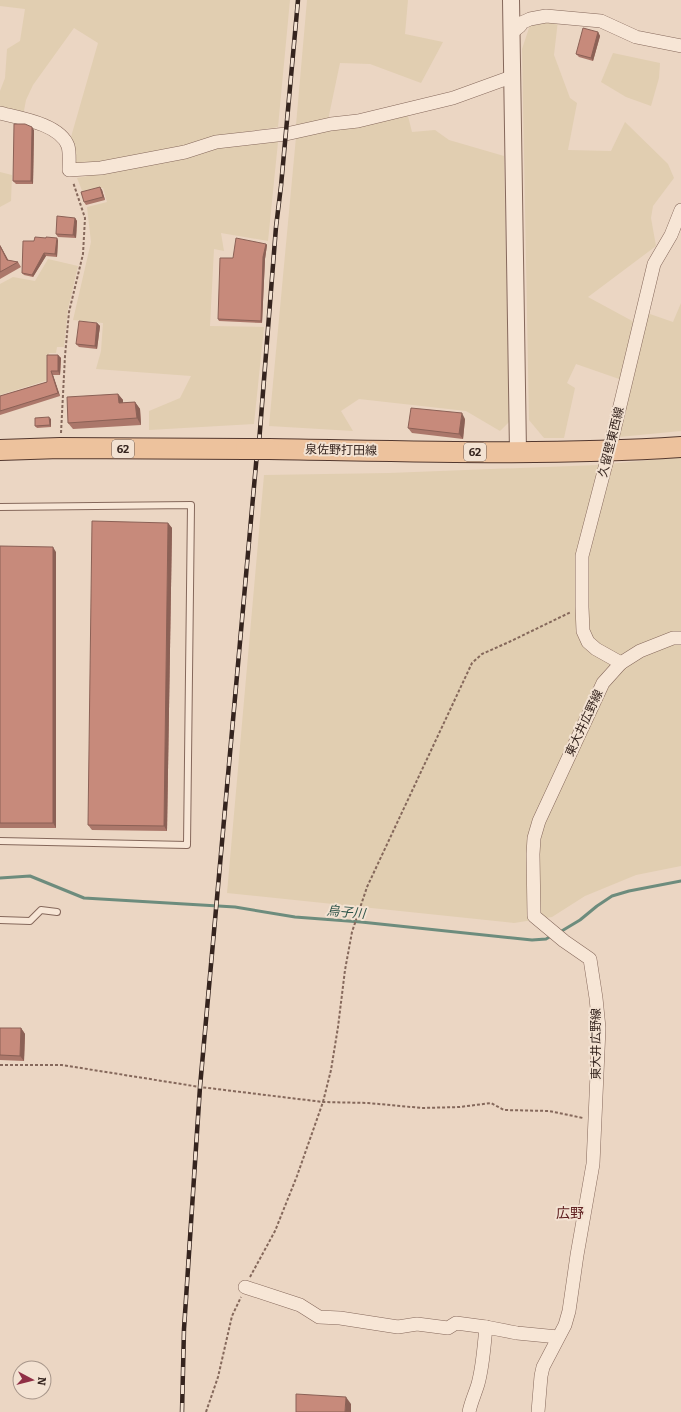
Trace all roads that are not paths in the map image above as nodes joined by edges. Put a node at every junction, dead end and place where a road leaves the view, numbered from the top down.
1 (511, 0) edge
2 (511, 33) junction
3 (681, 46) edge
4 (511, 77) junction
5 (0, 113) edge
6 (681, 210) edge
7 (681, 447) edge
8 (0, 450) edge
9 (609, 451) junction
10 (518, 452) junction
11 (0, 507) edge
12 (681, 638) edge
13 (621, 663) junction
14 (0, 841) edge
15 (58, 912) dead end
16 (0, 920) edge
17 (245, 1287) road end
18 (486, 1327) junction
19 (558, 1337) junction
20 (469, 1412) edge
21 (538, 1412) edge

1 - 2 street
2 - 3 street
2 - 4 street
4 - 5 street
4 - 10 street
6 - 9 street, 久留壁東西線
7 - 9 main road, 泉佐野打田線 / 62
8 - 10 main road, 泉佐野打田線 / 62, bridge
9 - 10 main road, 泉佐野打田線 / 62
9 - 13 street, 久留壁東西線
11 - 14 lane
12 - 13 street, 東大井広野線
13 - 19 street, 東大井広野線
15 - 16 lane
17 - 18 street
18 - 19 street
18 - 20 street
19 - 21 street, 東大井広野線

